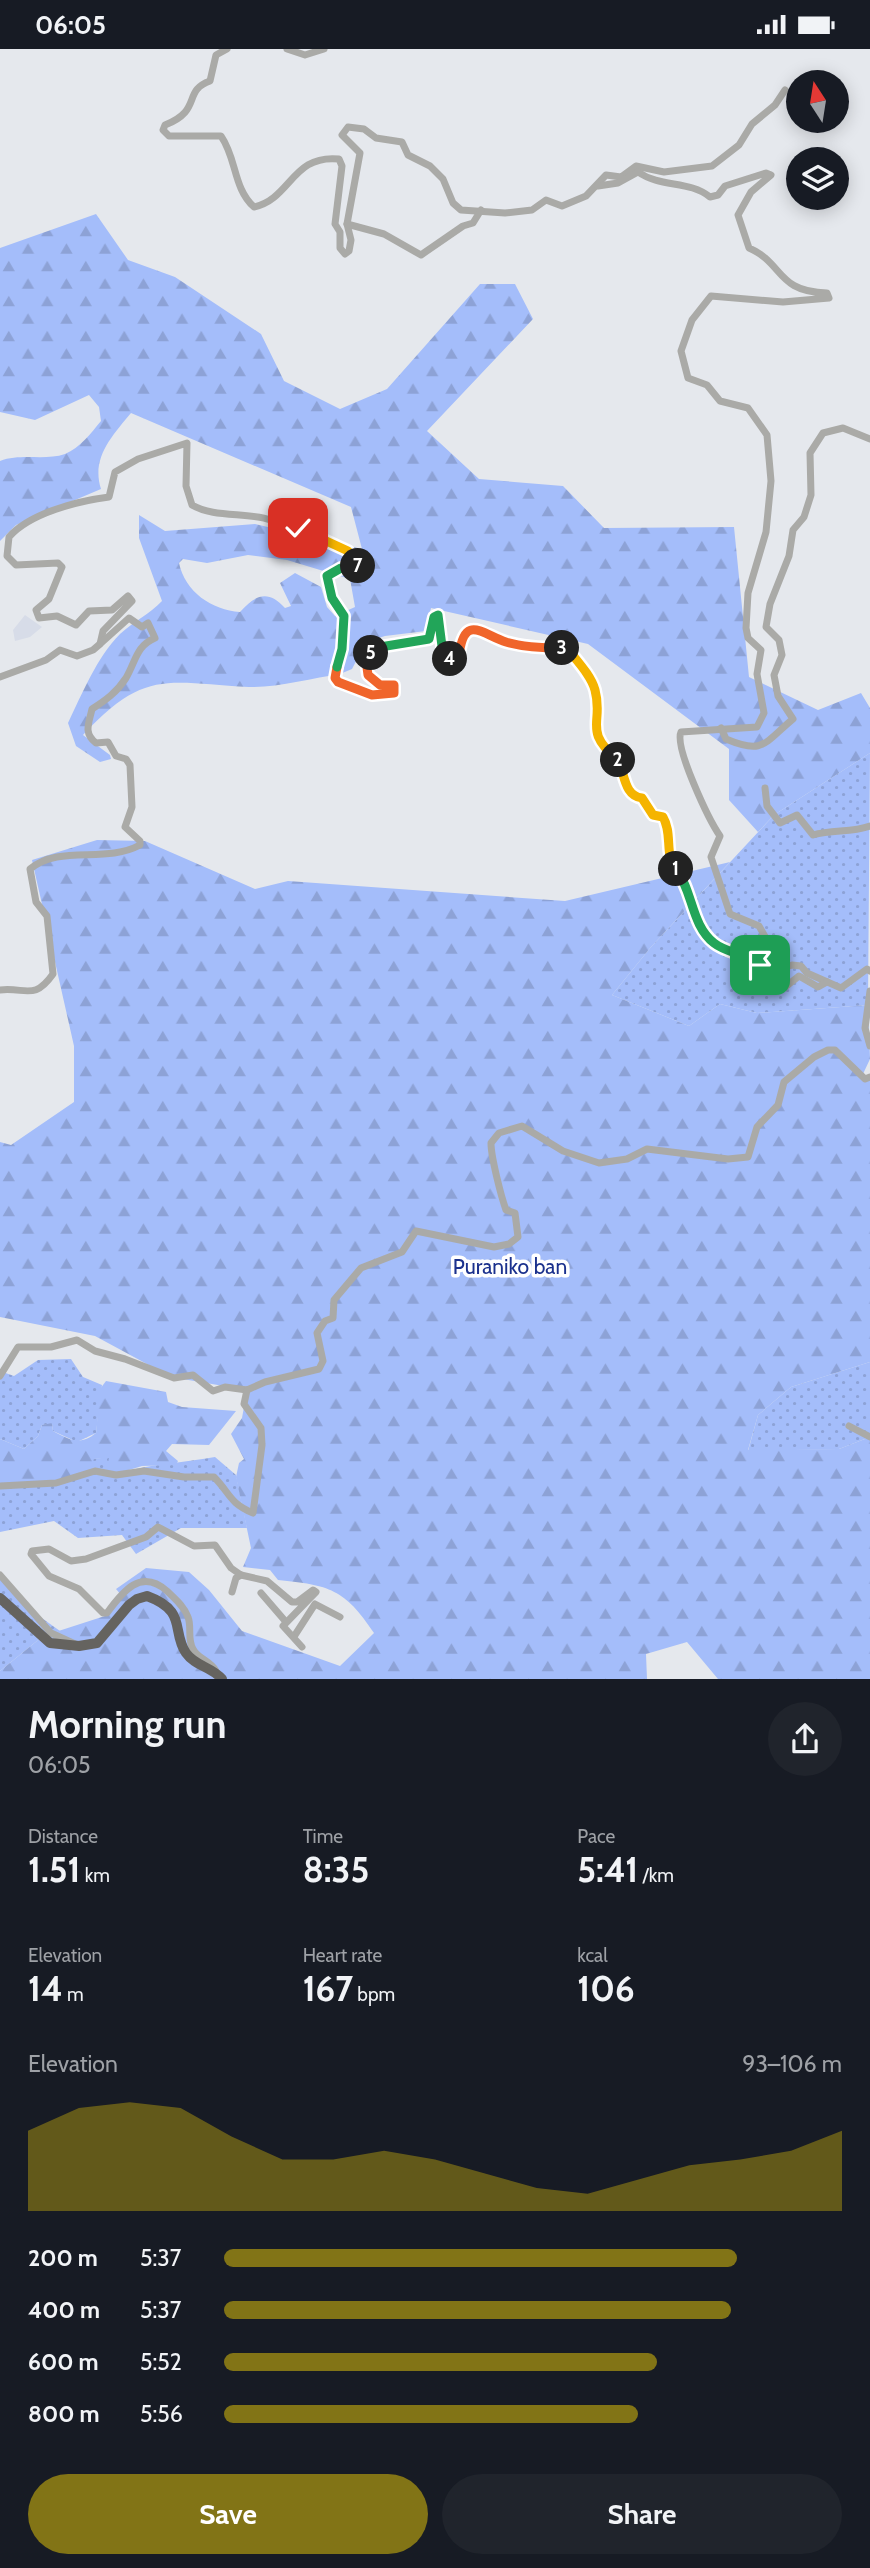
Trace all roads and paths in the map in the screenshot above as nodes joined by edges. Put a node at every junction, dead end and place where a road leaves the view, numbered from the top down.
1 (228, 49) edge
2 (287, 49) edge
3 (324, 49) edge
4 (785, 90) dead end
5 (598, 186) junction
6 (481, 210) junction
7 (347, 224) junction
8 (870, 439) edge
9 (100, 644) junction
10 (0, 677) edge
11 (721, 727) junction
12 (765, 787) dead end
13 (870, 826) edge
14 (870, 971) edge
15 (827, 982) junction
16 (0, 990) edge
17 (870, 991) edge
18 (870, 1047) edge
19 (870, 1077) edge
20 (0, 1376) edge
21 (247, 1390) junction
22 (849, 1426) dead end
23 (870, 1437) edge
24 (0, 1486) edge
25 (0, 1574) edge
26 (241, 1575) junction
27 (232, 1592) dead end
28 (261, 1593) dead end
29 (0, 1598) edge
30 (340, 1617) dead end
31 (286, 1622) junction
32 (295, 1635) junction
33 (79, 1646) junction
34 (302, 1647) dead end
35 (219, 1676) edge

1 - 7 street
2 - 3 street
4 - 5 street
5 - 6 street
5 - 11 street
6 - 7 street
6 - 7 street
8 - 11 street
9 - 10 street
9 - 15 street
9 - 16 street
11 - 15 street
12 - 13 street
14 - 15 street
17 - 18 street
19 - 21 street
20 - 21 street
21 - 24 street
22 - 23 street
25 - 33 street
26 - 27 street
26 - 31 street
26 - 35 street
28 - 31 street
29 - 33 highway
30 - 32 street
31 - 32 street
32 - 34 street
33 - 35 highway

